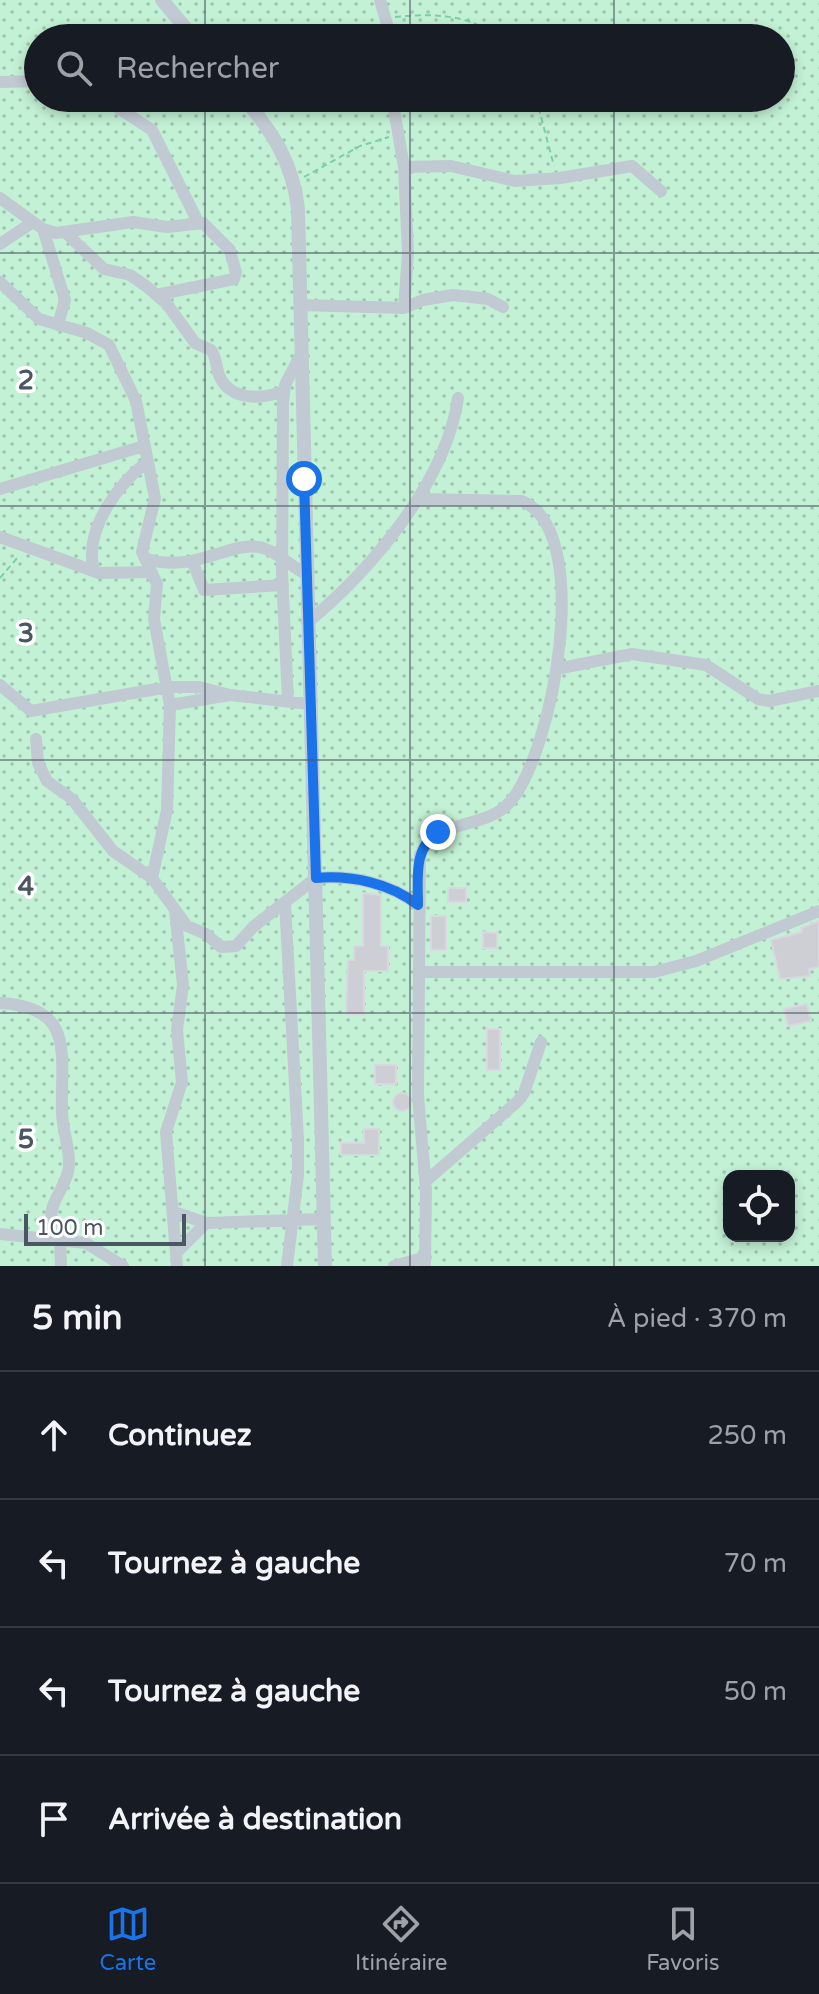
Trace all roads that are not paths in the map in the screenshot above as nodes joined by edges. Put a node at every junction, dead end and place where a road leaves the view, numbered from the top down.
1 (380, 0) edge
2 (169, 2) edge
3 (184, 24) edge
4 (388, 24) edge
5 (24, 81) edge
6 (0, 82) edge
7 (124, 112) edge
8 (255, 112) edge
9 (394, 112) edge
10 (404, 167) junction
11 (661, 191) dead end
12 (0, 198) edge
13 (198, 222) junction
14 (38, 225) junction
15 (67, 234) junction
16 (0, 244) edge
17 (0, 282) edge
18 (156, 295) junction
19 (300, 305) junction
20 (503, 307) dead end
21 (404, 308) junction
22 (58, 325) junction
23 (302, 352) junction
24 (284, 391) junction
25 (458, 398) dead end
26 (144, 446) junction
27 (148, 461) junction
28 (0, 489) edge
29 (418, 499) junction
30 (0, 537) edge
31 (282, 561) junction
32 (193, 563) junction
33 (149, 565) junction
34 (94, 571) junction
35 (306, 574) junction
36 (283, 585) junction
37 (307, 623) junction
38 (556, 669) junction
39 (0, 685) edge
40 (168, 687) junction
41 (819, 691) edge
42 (230, 695) junction
43 (288, 701) junction
44 (309, 704) junction
45 (170, 705) junction
46 (36, 739) dead end
47 (152, 878) junction
48 (316, 878) junction
49 (285, 903) junction
50 (418, 905) junction
51 (175, 907) junction
52 (819, 911) edge
53 (419, 972) junction
54 (0, 1003) edge
55 (541, 1042) dead end
56 (426, 1181) junction
57 (174, 1212) junction
58 (324, 1219) junction
59 (0, 1222) edge
60 (293, 1222) junction
61 (206, 1223) junction
62 (6, 1234) edge
63 (55, 1238) junction
64 (177, 1260) edge
65 (426, 1261) edge
66 (61, 1266) edge
67 (123, 1266) edge
68 (287, 1266) edge
69 (325, 1266) edge
70 (394, 1266) edge

1 - 4 street
2 - 3 street
5 - 6 street
7 - 13 street
8 - 19 street
9 - 10 street
10 - 11 street
10 - 21 street
12 - 14 street
13 - 15 street
13 - 18 street
14 - 15 street
14 - 16 street
14 - 22 street
15 - 18 street
17 - 22 street
18 - 24 street
19 - 21 street
19 - 23 street
20 - 21 street
22 - 26 street
23 - 24 street
23 - 35 street
24 - 31 street
25 - 29 street
26 - 27 street
26 - 28 street
27 - 33 street
27 - 34 street
29 - 37 street
29 - 38 street
30 - 34 street
31 - 32 street
31 - 35 street
31 - 36 street
32 - 33 street
32 - 36 street
33 - 34 street
33 - 40 street
35 - 37 street
36 - 43 street
37 - 44 street
38 - 41 street
38 - 50 street
39 - 40 street
40 - 42 street
40 - 45 street
42 - 43 street
42 - 45 street
43 - 44 street
44 - 48 street
45 - 47 street
46 - 47 street
47 - 51 street
48 - 49 street
48 - 50 street
48 - 58 street
49 - 51 street
49 - 60 street
50 - 53 street
51 - 57 street
52 - 53 street
53 - 56 street
54 - 63 street
55 - 56 street
56 - 65 street
57 - 61 street
57 - 64 street
58 - 60 street
58 - 69 street
59 - 62 street
60 - 61 street
60 - 68 street
61 - 64 street
62 - 63 street
63 - 66 street
63 - 67 street
65 - 70 street

